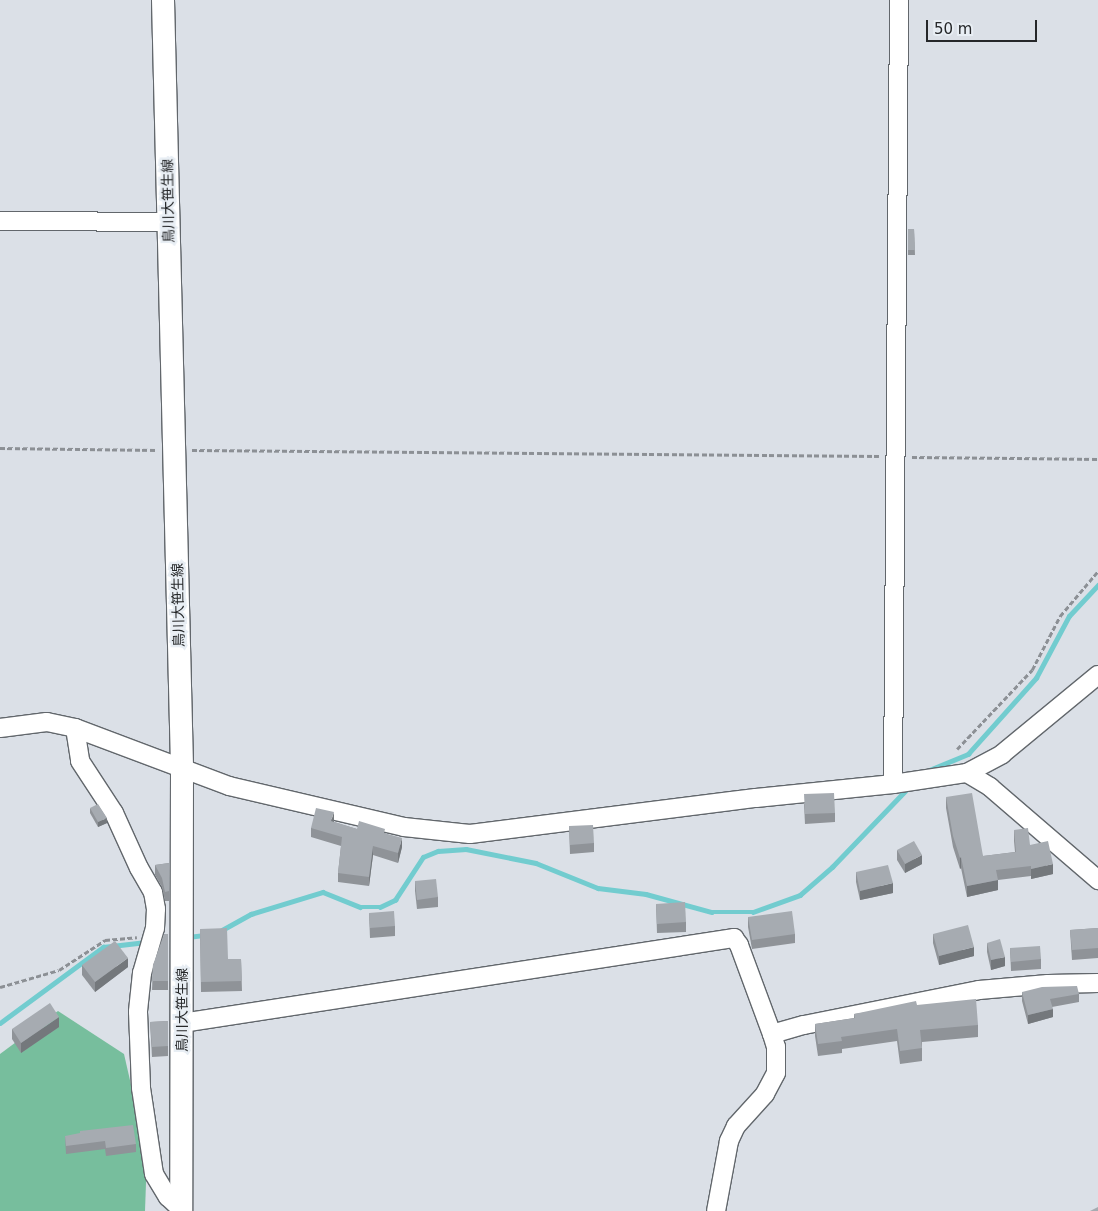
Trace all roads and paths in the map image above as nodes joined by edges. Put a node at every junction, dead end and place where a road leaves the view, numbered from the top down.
1 (163, 0) edge
2 (899, 0) edge
3 (0, 221) edge
4 (169, 222) junction
5 (0, 448) edge
6 (175, 450) junction
7 (895, 457) junction
8 (1098, 459) edge
9 (1098, 571) edge
10 (1098, 675) edge
11 (0, 728) edge
12 (75, 728) junction
13 (957, 750) dead end
14 (182, 769) junction
15 (968, 773) junction
16 (897, 784) junction
17 (1098, 880) edge
18 (153, 937) junction
19 (1098, 983) edge
20 (0, 987) edge
21 (182, 1024) junction
22 (772, 1034) junction
23 (181, 1210) edge
24 (716, 1211) edge

1 - 4 street, 鳥川大笹生線
2 - 7 street
3 - 4 street
4 - 6 street, 鳥川大笹生線
5 - 6 path
6 - 7 path
6 - 14 street, 鳥川大笹生線
7 - 8 path
7 - 16 street
9 - 13 path
10 - 15 street
11 - 12 street
12 - 14 street
12 - 18 street
14 - 16 street
14 - 21 street, 鳥川大笹生線
15 - 16 street
15 - 17 street
18 - 20 path
18 - 23 street
19 - 22 street
21 - 22 street
21 - 23 street, 鳥川大笹生線
22 - 24 street

